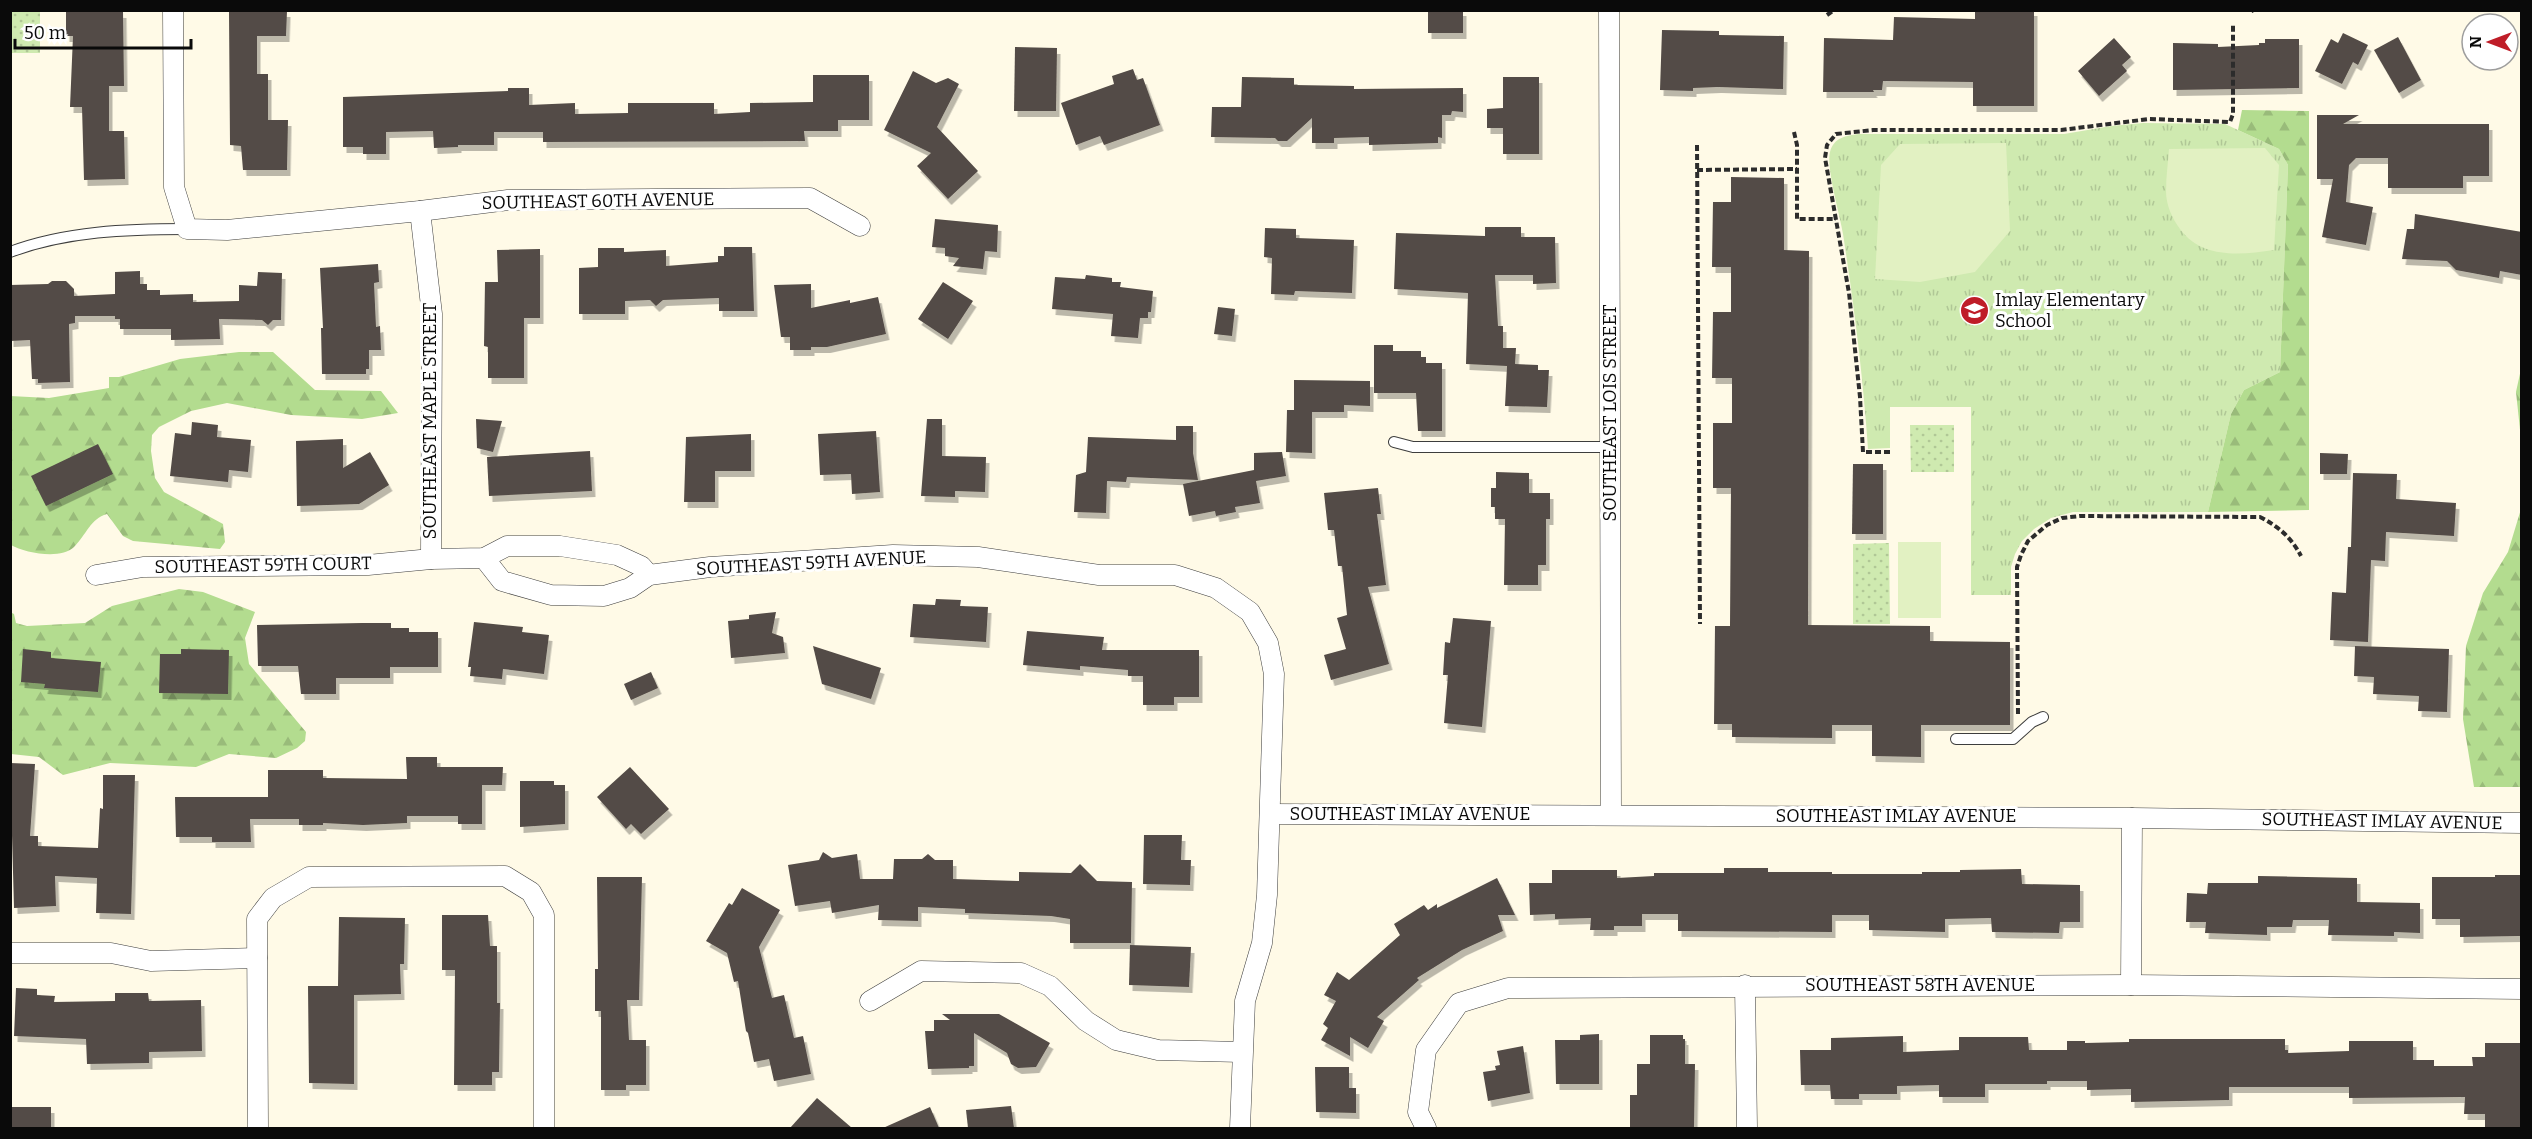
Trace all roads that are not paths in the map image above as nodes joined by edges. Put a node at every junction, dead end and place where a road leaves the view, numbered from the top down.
1 (173, 10) edge
2 (1609, 10) edge
3 (420, 211) junction
4 (860, 226) dead end
5 (187, 229) junction
6 (10, 252) edge
7 (1394, 442) dead end
8 (1610, 447) junction
9 (484, 558) junction
10 (431, 559) junction
11 (96, 575) dead end
12 (649, 575) junction
13 (2043, 717) dead end
14 (1956, 739) dead end
15 (1270, 814) junction
16 (1611, 815) junction
17 (2132, 818) junction
18 (2522, 823) edge
19 (10, 953) edge
20 (257, 958) junction
21 (1745, 985) junction
22 (2131, 985) junction
23 (2522, 989) edge
24 (870, 1001) dead end
25 (1241, 1052) junction
26 (258, 1128) edge
27 (544, 1128) edge
28 (1240, 1128) edge
29 (1426, 1128) edge
30 (1746, 1128) edge

1 - 5 street
2 - 8 street, SOUTHEAST LOIS STREET
3 - 4 street, SOUTHEAST 60TH AVENUE
3 - 5 street, SOUTHEAST 60TH AVENUE
3 - 10 street, SOUTHEAST MAPLE STREET
5 - 6 lane
7 - 8 lane
8 - 16 street, SOUTHEAST LOIS STREET
9 - 10 street
9 - 12 street
9 - 12 street, SOUTHEAST 59TH AVENUE
10 - 11 street, SOUTHEAST 59TH COURT
12 - 15 street, SOUTHEAST 59TH AVENUE
13 - 14 lane
15 - 16 street, SOUTHEAST IMLAY AVENUE
15 - 25 street
16 - 17 street, SOUTHEAST IMLAY AVENUE
17 - 18 street, SOUTHEAST IMLAY AVENUE
17 - 22 street
19 - 20 street
20 - 26 street
20 - 27 street
21 - 22 street, SOUTHEAST 58TH AVENUE
21 - 29 street, SOUTHEAST 58TH AVENUE
21 - 30 street
22 - 23 street, SOUTHEAST 58TH AVENUE
24 - 25 street
25 - 28 street

